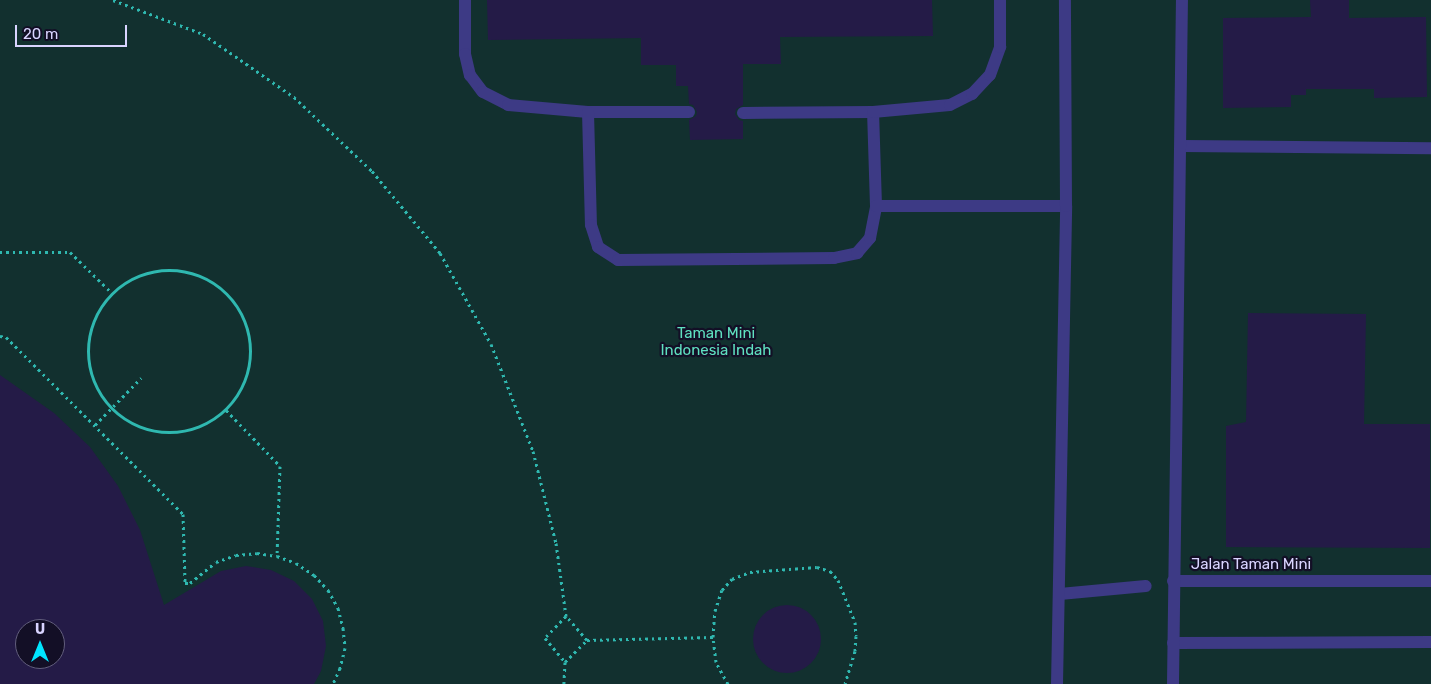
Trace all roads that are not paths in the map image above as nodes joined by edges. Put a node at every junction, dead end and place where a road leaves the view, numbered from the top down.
1 (465, 0) edge
2 (1000, 0) edge
3 (1065, 0) edge
4 (1182, 0) edge
5 (588, 112) junction
6 (689, 112) dead end
7 (873, 112) junction
8 (743, 113) dead end
9 (1182, 146) junction
10 (1431, 148) edge
11 (876, 206) junction
12 (1066, 206) junction
13 (1173, 581) junction
14 (1431, 581) edge
15 (1146, 586) dead end
16 (1060, 594) junction
17 (1431, 642) edge
18 (1173, 643) junction
19 (1057, 684) edge
20 (1173, 684) edge

1 - 5 lane
2 - 7 lane
3 - 12 lane
4 - 9 lane
5 - 6 lane
5 - 11 lane
7 - 8 lane
7 - 11 lane
9 - 10 lane
9 - 13 lane
11 - 12 lane
12 - 16 lane
13 - 14 lane, Jalan Taman Mini
13 - 18 lane, Jalan Taman Mini
15 - 16 lane
16 - 19 lane
17 - 18 lane
18 - 20 lane, Jalan Taman Mini

